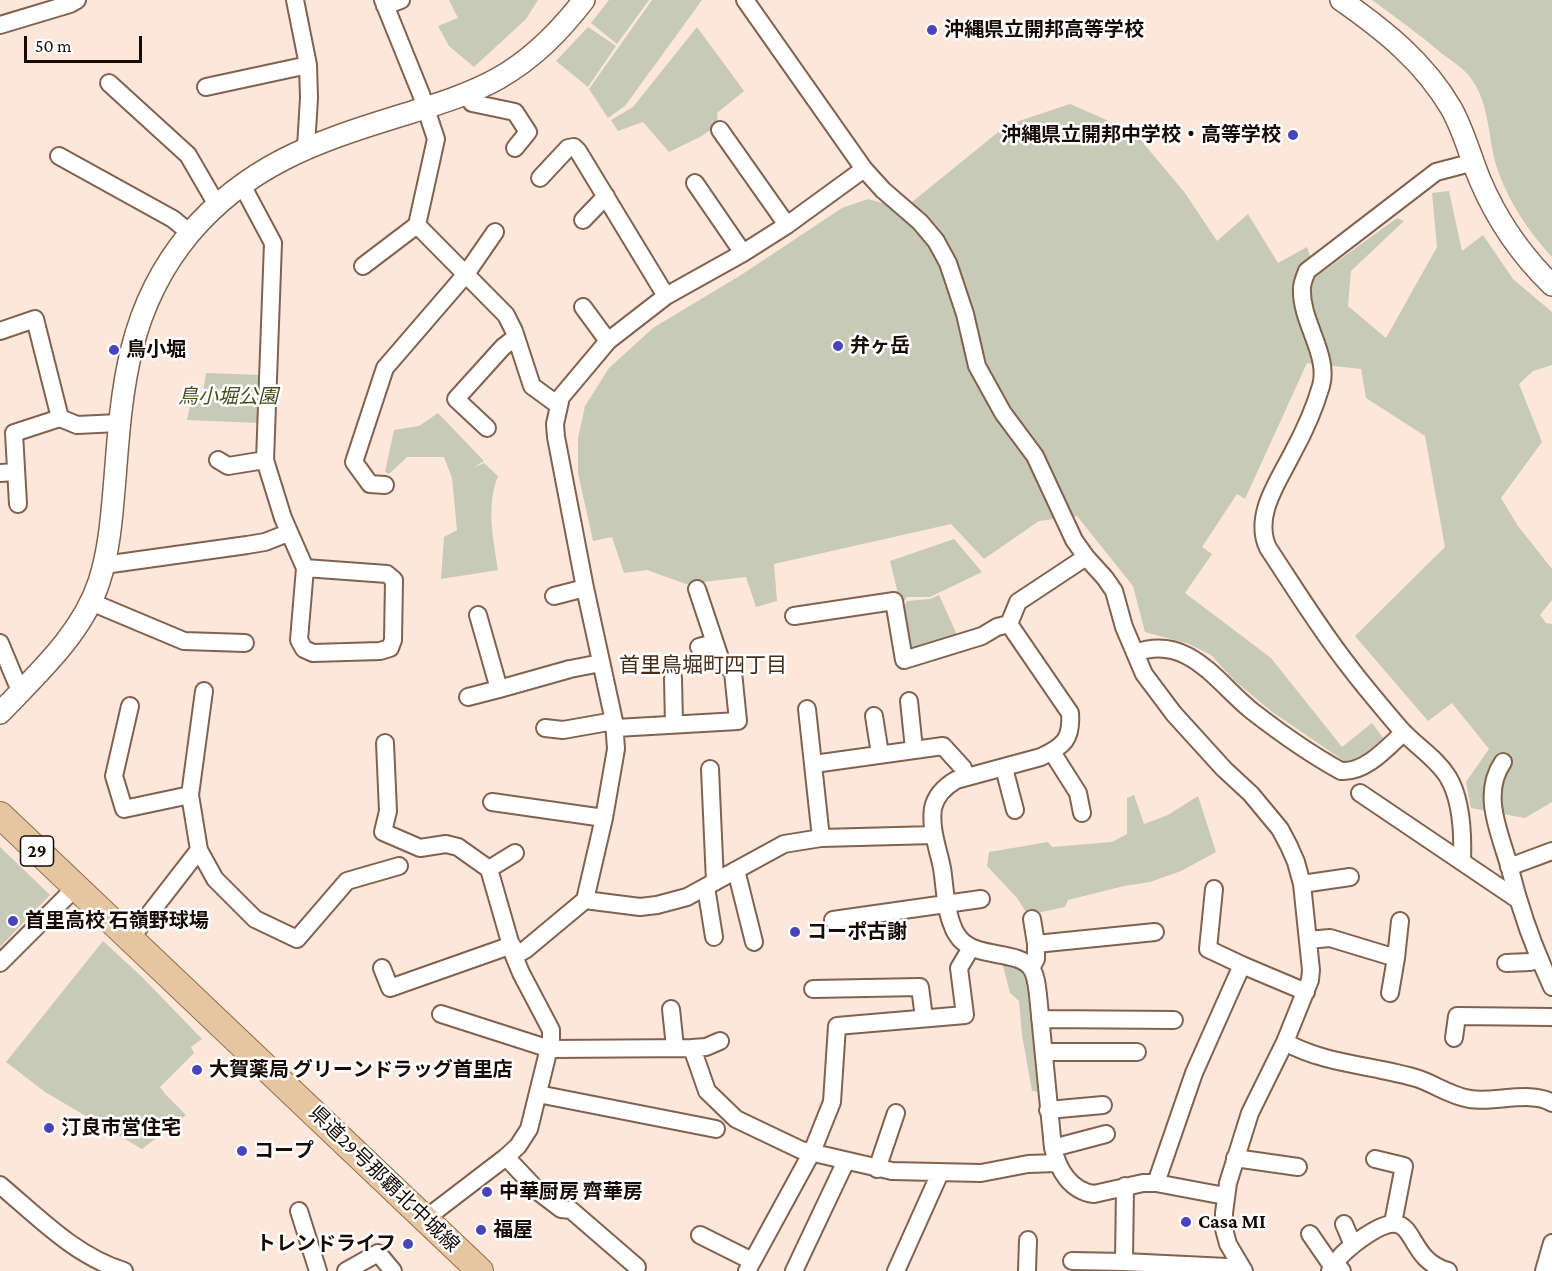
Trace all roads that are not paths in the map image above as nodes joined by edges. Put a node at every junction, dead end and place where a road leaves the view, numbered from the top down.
1 (78, 0) edge
2 (295, 0) edge
3 (584, 0) edge
4 (745, 0) edge
5 (1341, 0) edge
6 (390, 2) edge
7 (0, 25) edge
8 (308, 65) junction
9 (109, 83) dead end
10 (206, 87) dead end
11 (466, 93) junction
12 (425, 108) junction
13 (720, 130) dead end
14 (306, 147) junction
15 (515, 148) dead end
16 (59, 156) dead end
17 (1474, 162) junction
18 (864, 170) junction
19 (540, 178) dead end
20 (695, 183) dead end
21 (242, 185) junction
22 (606, 196) junction
23 (217, 205) junction
24 (583, 220) dead end
25 (417, 225) junction
26 (787, 225) junction
27 (495, 232) dead end
28 (190, 233) junction
29 (743, 254) junction
30 (363, 266) dead end
31 (466, 274) junction
32 (1552, 285) edge
33 (666, 296) junction
34 (583, 307) dead end
35 (0, 331) edge
36 (516, 337) junction
37 (608, 341) junction
38 (558, 405) junction
39 (60, 418) junction
40 (119, 423) junction
41 (488, 428) dead end
42 (218, 460) dead end
43 (265, 460) junction
44 (8, 472) edge
45 (385, 485) dead end
46 (18, 504) dead end
47 (288, 533) junction
48 (1086, 557) junction
49 (104, 565) junction
50 (305, 568) junction
51 (585, 588) junction
52 (697, 589) dead end
53 (554, 596) dead end
54 (91, 602) junction
55 (478, 615) dead end
56 (794, 616) dead end
57 (1010, 624) junction
58 (0, 643) edge
59 (245, 643) dead end
60 (1135, 653) junction
61 (601, 663) junction
62 (673, 678) dead end
63 (499, 689) junction
64 (20, 691) junction
65 (204, 691) dead end
66 (468, 697) dead end
67 (909, 701) dead end
68 (130, 706) dead end
69 (807, 709) dead end
70 (0, 713) edge
71 (874, 716) dead end
72 (615, 724) junction
73 (674, 724) junction
74 (545, 728) dead end
75 (1403, 733) junction
76 (385, 743) dead end
77 (914, 749) junction
78 (1052, 752) junction
79 (880, 754) junction
80 (1503, 762) dead end
81 (814, 764) junction
82 (1004, 768) junction
83 (710, 769) dead end
84 (966, 777) junction
85 (1360, 793) dead end
86 (190, 795) junction
87 (492, 802) dead end
88 (1015, 810) dead end
89 (1082, 813) dead end
90 (0, 815) edge
91 (604, 818) junction
92 (934, 835) junction
93 (821, 838) junction
94 (200, 850) junction
95 (1552, 851) edge
96 (515, 853) dead end
97 (1462, 861) junction
98 (399, 866) dead end
99 (1509, 867) junction
100 (489, 869) junction
101 (736, 870) junction
102 (1350, 877) dead end
103 (1302, 884) junction
104 (710, 885) junction
105 (75, 888) junction
106 (1214, 889) dead end
107 (981, 899) dead end
108 (1517, 899) junction
109 (585, 900) junction
110 (948, 904) junction
111 (1032, 919) dead end
112 (833, 920) dead end
113 (1400, 921) dead end
114 (1155, 932) dead end
115 (714, 937) dead end
116 (130, 939) junction
117 (1308, 940) junction
118 (754, 942) dead end
119 (1036, 944) junction
120 (971, 948) junction
121 (513, 950) junction
122 (1396, 958) junction
123 (1540, 959) junction
124 (0, 963) edge
125 (1506, 963) dead end
126 (1242, 965) junction
127 (382, 968) dead end
128 (1031, 968) junction
129 (1551, 981) edge
130 (813, 989) dead end
131 (1306, 992) junction
132 (1390, 993) dead end
133 (671, 1009) dead end
134 (441, 1014) dead end
135 (1552, 1017) edge
136 (924, 1018) junction
137 (1040, 1019) junction
138 (1174, 1020) dead end
139 (1454, 1038) dead end
140 (720, 1041) dead end
141 (1285, 1042) junction
142 (684, 1047) junction
143 (550, 1049) junction
144 (1044, 1052) junction
145 (1137, 1052) dead end
146 (538, 1094) junction
147 (1552, 1103) edge
148 (1103, 1105) dead end
149 (1048, 1110) junction
150 (896, 1113) dead end
151 (716, 1129) dead end
152 (1106, 1134) dead end
153 (812, 1152) junction
154 (1054, 1155) junction
155 (506, 1157) junction
156 (1235, 1158) junction
157 (1375, 1159) dead end
158 (846, 1161) junction
159 (1298, 1167) dead end
160 (877, 1169) junction
161 (940, 1173) junction
162 (1156, 1184) junction
163 (0, 1185) edge
164 (1125, 1186) junction
165 (1225, 1196) junction
166 (299, 1211) dead end
167 (426, 1219) junction
168 (1393, 1222) junction
169 (1344, 1224) dead end
170 (1310, 1234) dead end
171 (700, 1235) dead end
172 (1028, 1240) dead end
173 (1552, 1243) edge
174 (1353, 1245) junction
175 (1072, 1261) dead end
176 (1124, 1262) junction
177 (749, 1266) edge
178 (637, 1267) dead end
179 (1336, 1269) edge
180 (124, 1271) edge
181 (318, 1271) edge
182 (346, 1271) edge
183 (393, 1271) edge
184 (480, 1271) edge
185 (794, 1271) edge
186 (896, 1271) edge
187 (1027, 1271) edge
188 (1230, 1271) edge
189 (1244, 1271) edge
190 (1448, 1271) edge
191 (1544, 1271) edge

1 - 7 street
2 - 8 street
3 - 11 street
4 - 18 street
5 - 17 street
6 - 12 street
8 - 10 street
8 - 14 street
9 - 23 street
11 - 12 street
11 - 15 street
12 - 14 street
12 - 25 street
13 - 26 street
14 - 21 street
16 - 28 street
17 - 32 street
17 - 75 street
18 - 26 street
18 - 48 street
19 - 22 street
20 - 29 street
21 - 23 street
21 - 43 street
22 - 24 street
22 - 33 street
23 - 28 street
25 - 30 street
25 - 31 street
26 - 29 street
27 - 31 street
28 - 40 street
29 - 33 street
31 - 36 street
31 - 45 street
33 - 37 street
34 - 37 street
35 - 39 street
36 - 38 street
36 - 41 street
37 - 38 street
38 - 51 street
39 - 40 street
39 - 44 street
40 - 49 street
42 - 43 street
43 - 47 street
44 - 46 street
47 - 49 street
47 - 50 street
48 - 57 street
48 - 60 street
49 - 54 street
50 - 50 street
51 - 53 street
51 - 61 street
52 - 73 street
54 - 59 street
54 - 64 street
55 - 63 street
56 - 57 street
57 - 78 street
58 - 64 street
60 - 75 street
60 - 103 street
61 - 63 street
61 - 72 street
62 - 73 street
63 - 66 street
64 - 70 street
65 - 86 street
67 - 77 street
68 - 86 street
69 - 81 street
71 - 79 street
72 - 73 street
72 - 74 street
72 - 91 street
75 - 97 street
76 - 100 street
77 - 79 street
77 - 84 street
78 - 82 street
78 - 89 street
79 - 81 street
80 - 99 street
81 - 93 street
82 - 84 street
82 - 88 street
83 - 104 street
84 - 92 street
85 - 97 street
86 - 94 street
87 - 91 street
90 - 105 main road, 県道29号那覇北中城線 / 29
91 - 109 street
92 - 93 street
92 - 110 street
93 - 101 street
94 - 98 street
94 - 116 street
95 - 99 street
96 - 100 street
97 - 108 street
99 - 108 street
100 - 121 street
101 - 104 street
101 - 118 street
102 - 103 street
103 - 117 street
104 - 109 street
104 - 115 street
105 - 116 main road, 県道29号那覇北中城線 / 29
105 - 124 street
106 - 126 street
107 - 110 street
108 - 123 street
109 - 121 street
110 - 112 street
110 - 120 street
111 - 119 street
113 - 122 street
114 - 119 street
116 - 167 main road, 県道29号那覇北中城線 / 29
117 - 122 street
117 - 131 street
119 - 128 street
120 - 128 street
120 - 136 street
121 - 127 street
121 - 143 street
122 - 132 street
123 - 125 street
123 - 129 street
126 - 131 street
126 - 162 street
128 - 137 street
130 - 136 street
131 - 141 street
133 - 142 street
134 - 143 street
135 - 139 street
136 - 153 street
137 - 138 street
137 - 144 street
140 - 142 street
141 - 147 street
141 - 156 street
142 - 143 street
142 - 153 street
143 - 146 street
144 - 145 street
144 - 149 street
146 - 151 street
146 - 155 street
148 - 149 street
149 - 154 street
150 - 160 street
152 - 154 street
153 - 158 street
153 - 177 street
154 - 161 street
154 - 164 street
155 - 167 street
155 - 178 street
156 - 159 street
156 - 165 street
157 - 168 street
158 - 160 street
158 - 185 street
160 - 161 street
161 - 186 street
162 - 164 street
162 - 165 street
163 - 180 street
164 - 176 street
165 - 189 street
166 - 181 street
167 - 184 main road, 県道29号那覇北中城線 / 29
168 - 174 street
168 - 190 street
169 - 174 street
170 - 179 street
171 - 177 street
172 - 187 street
173 - 191 street
174 - 179 street
175 - 176 street
176 - 188 street
182 - 183 street

